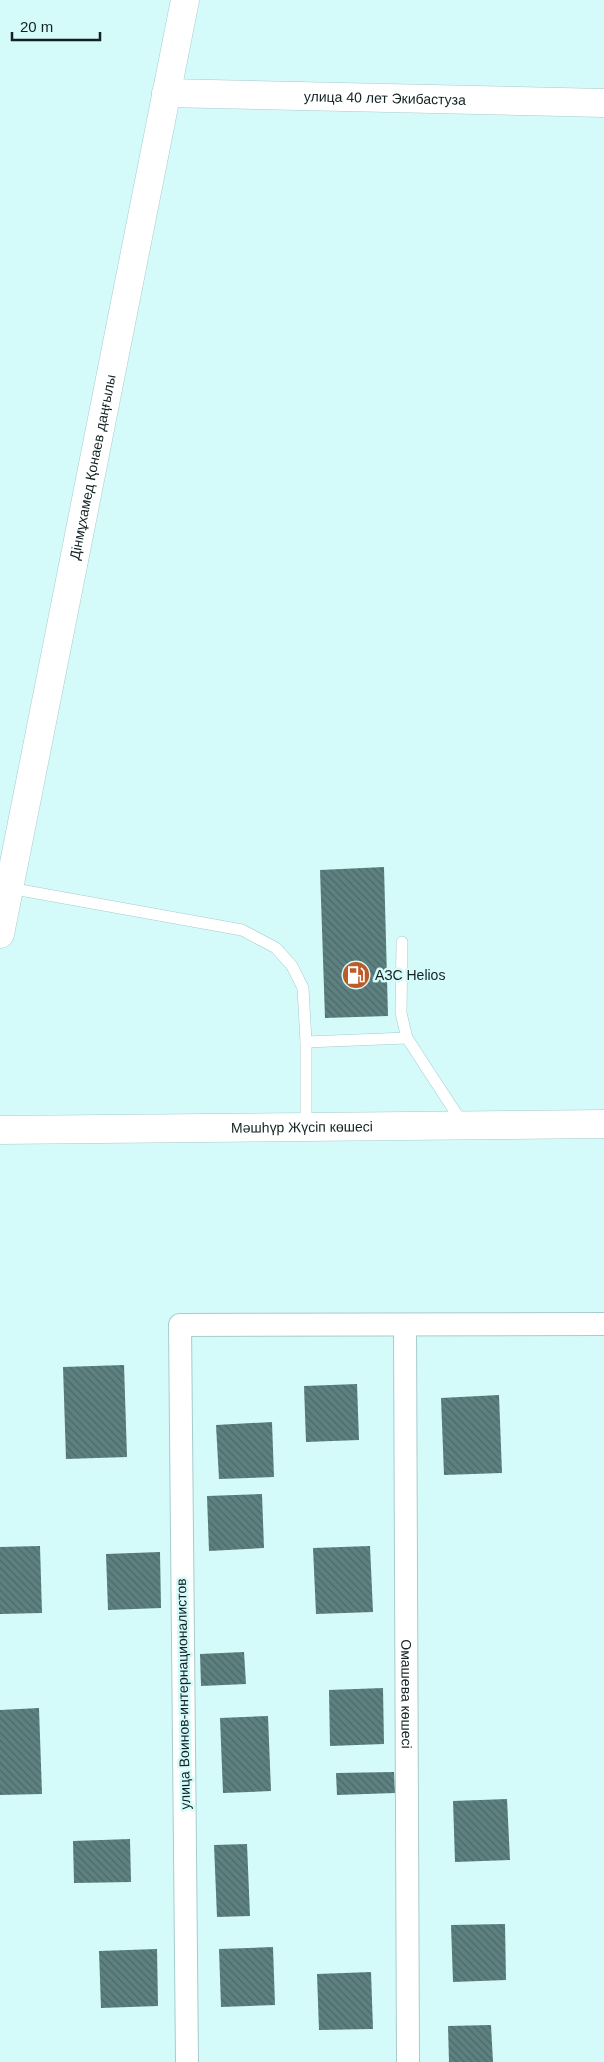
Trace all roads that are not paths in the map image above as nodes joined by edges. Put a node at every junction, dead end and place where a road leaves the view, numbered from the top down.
1 (185, 0) edge
2 (166, 93) junction
3 (604, 103) edge
4 (9, 888) junction
5 (0, 934) edge
6 (402, 942) dead end
7 (407, 1038) junction
8 (306, 1042) junction
9 (604, 1124) edge
10 (464, 1126) junction
11 (306, 1127) junction
12 (0, 1130) edge
13 (604, 1324) edge
14 (405, 1325) junction
15 (187, 2062) edge
16 (408, 2062) edge

1 - 2 main road, Дінмұхамед Қонаев даңғылы
2 - 3 main road, улица 40 лет Экибастуза
2 - 4 main road, Дінмұхамед Қонаев даңғылы
4 - 5 main road, Дінмұхамед Қонаев даңғылы
4 - 8 lane
6 - 7 lane
7 - 8 lane
7 - 10 lane
8 - 11 lane
9 - 10 main road, Мәшһүр Жүсіп көшесі
10 - 11 main road, Мәшһүр Жүсіп көшесі
11 - 12 main road, Мәшһүр Жүсіп көшесі
13 - 14 street
14 - 15 street, улица Воинов-интернационалистов
14 - 16 street, Омашева көшесі

